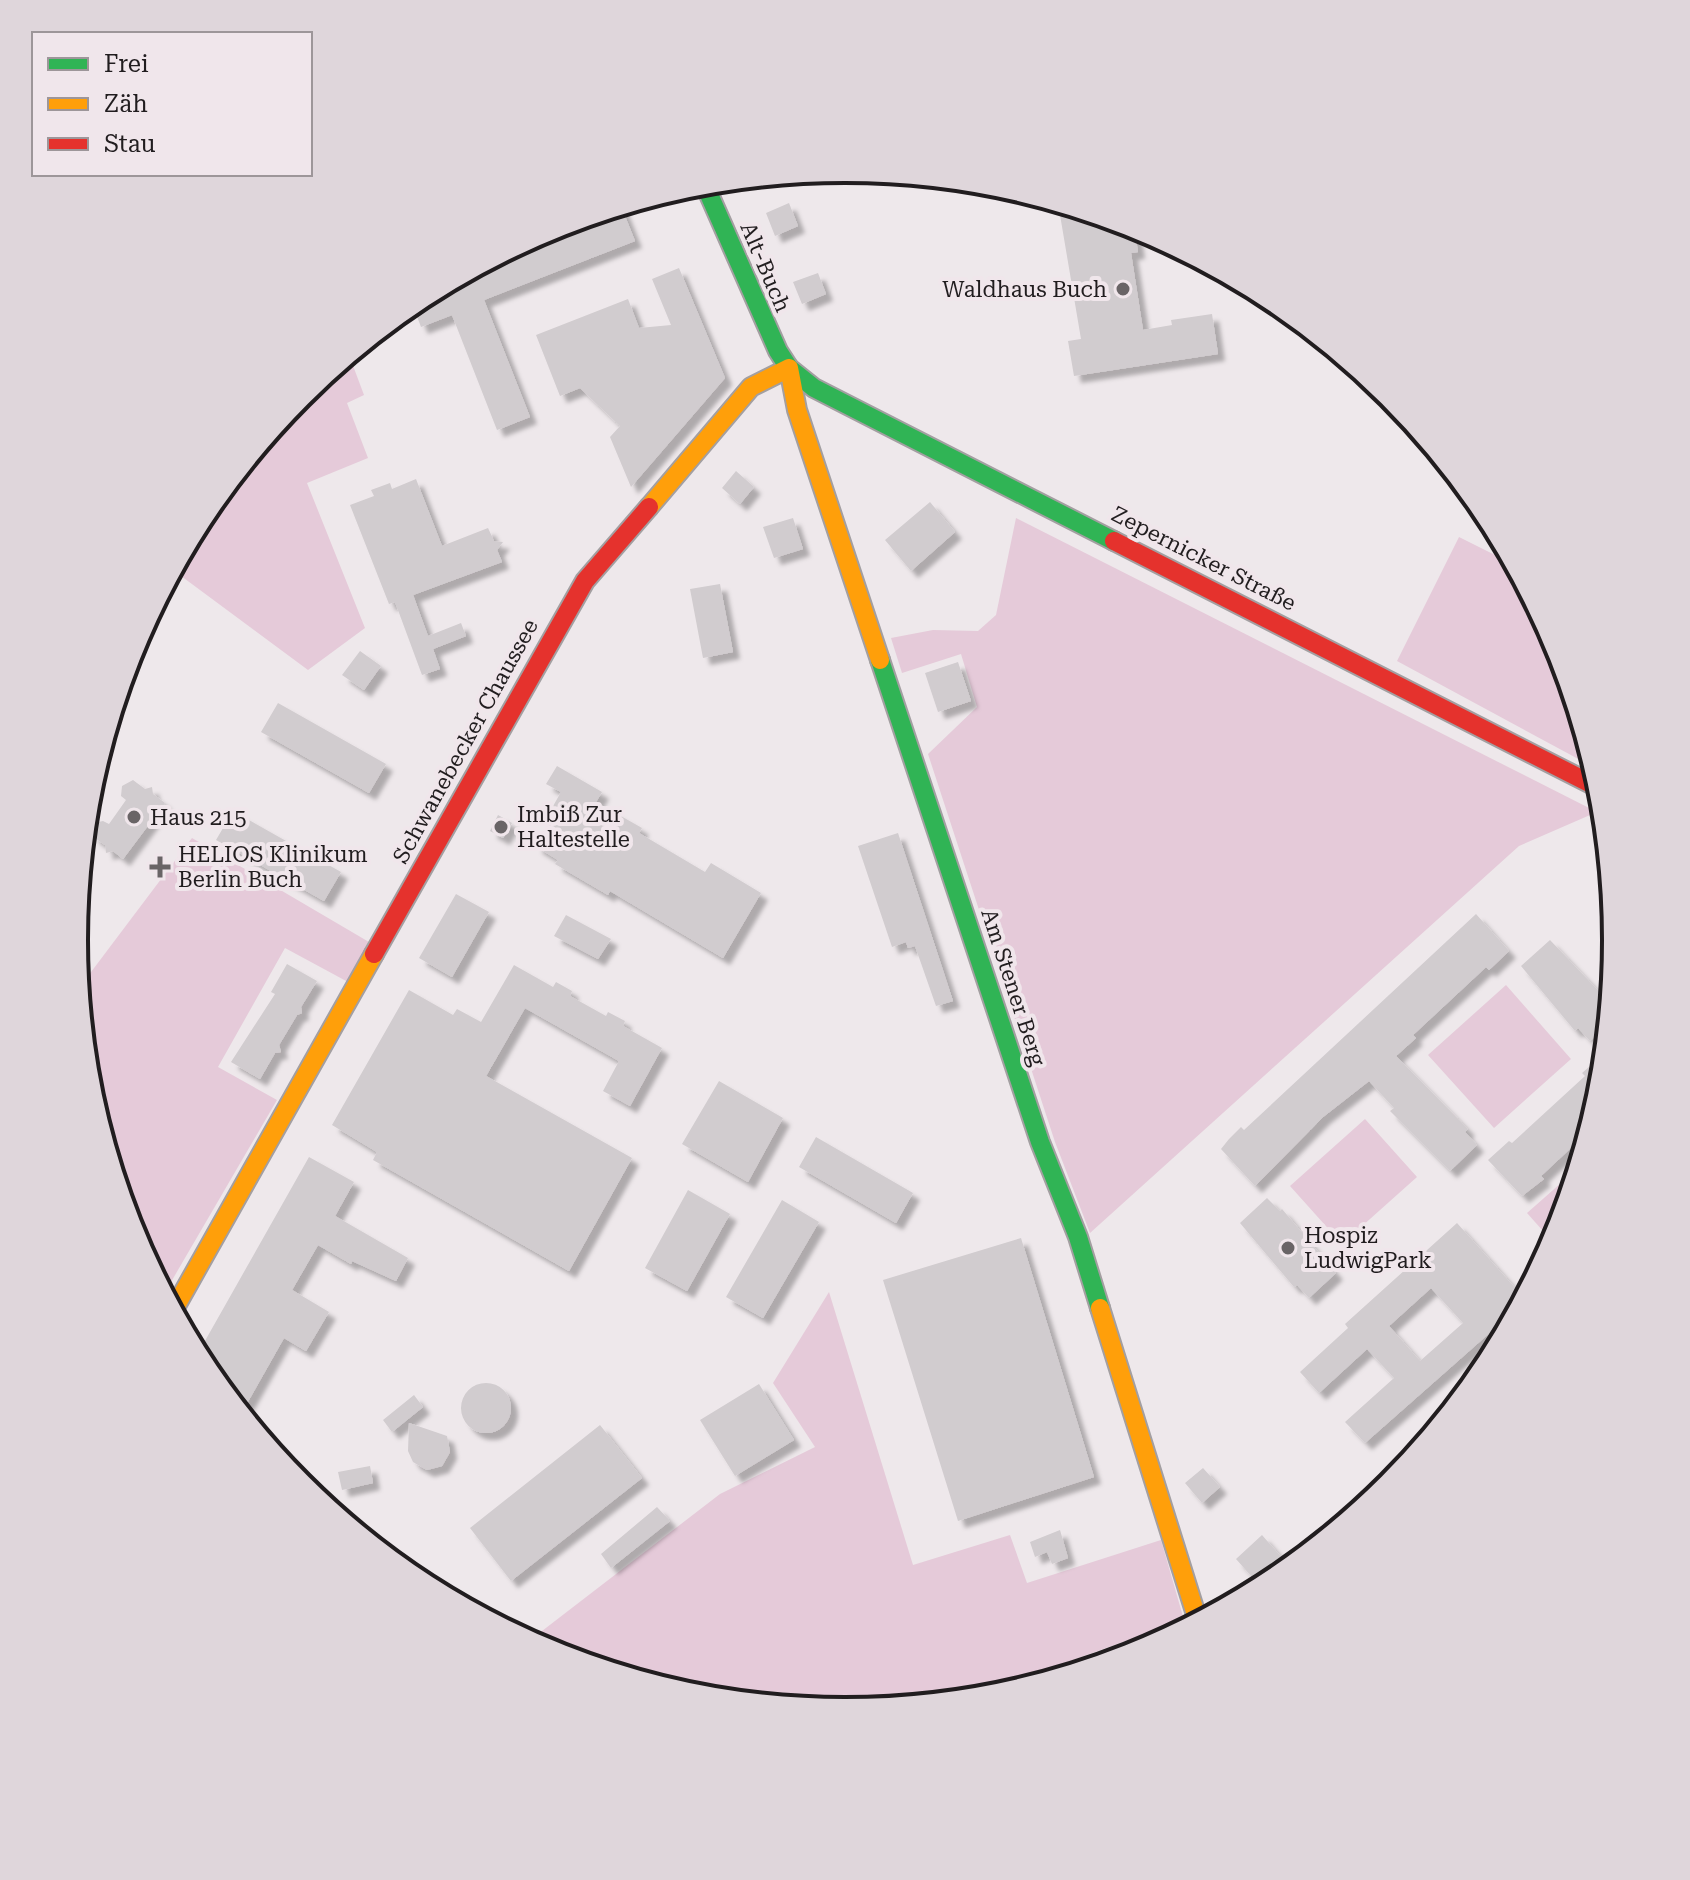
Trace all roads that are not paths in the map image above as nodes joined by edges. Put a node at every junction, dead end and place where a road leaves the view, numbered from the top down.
1 (709, 196) edge
2 (789, 368) junction
3 (1584, 780) edge
4 (179, 1300) edge
5 (1195, 1611) edge

1 - 2 main road, Alt-Buch
2 - 3 main road, Zepernicker Straße
2 - 4 main road, Schwanebecker Chaussee
2 - 5 main road, Am Stener Berg

